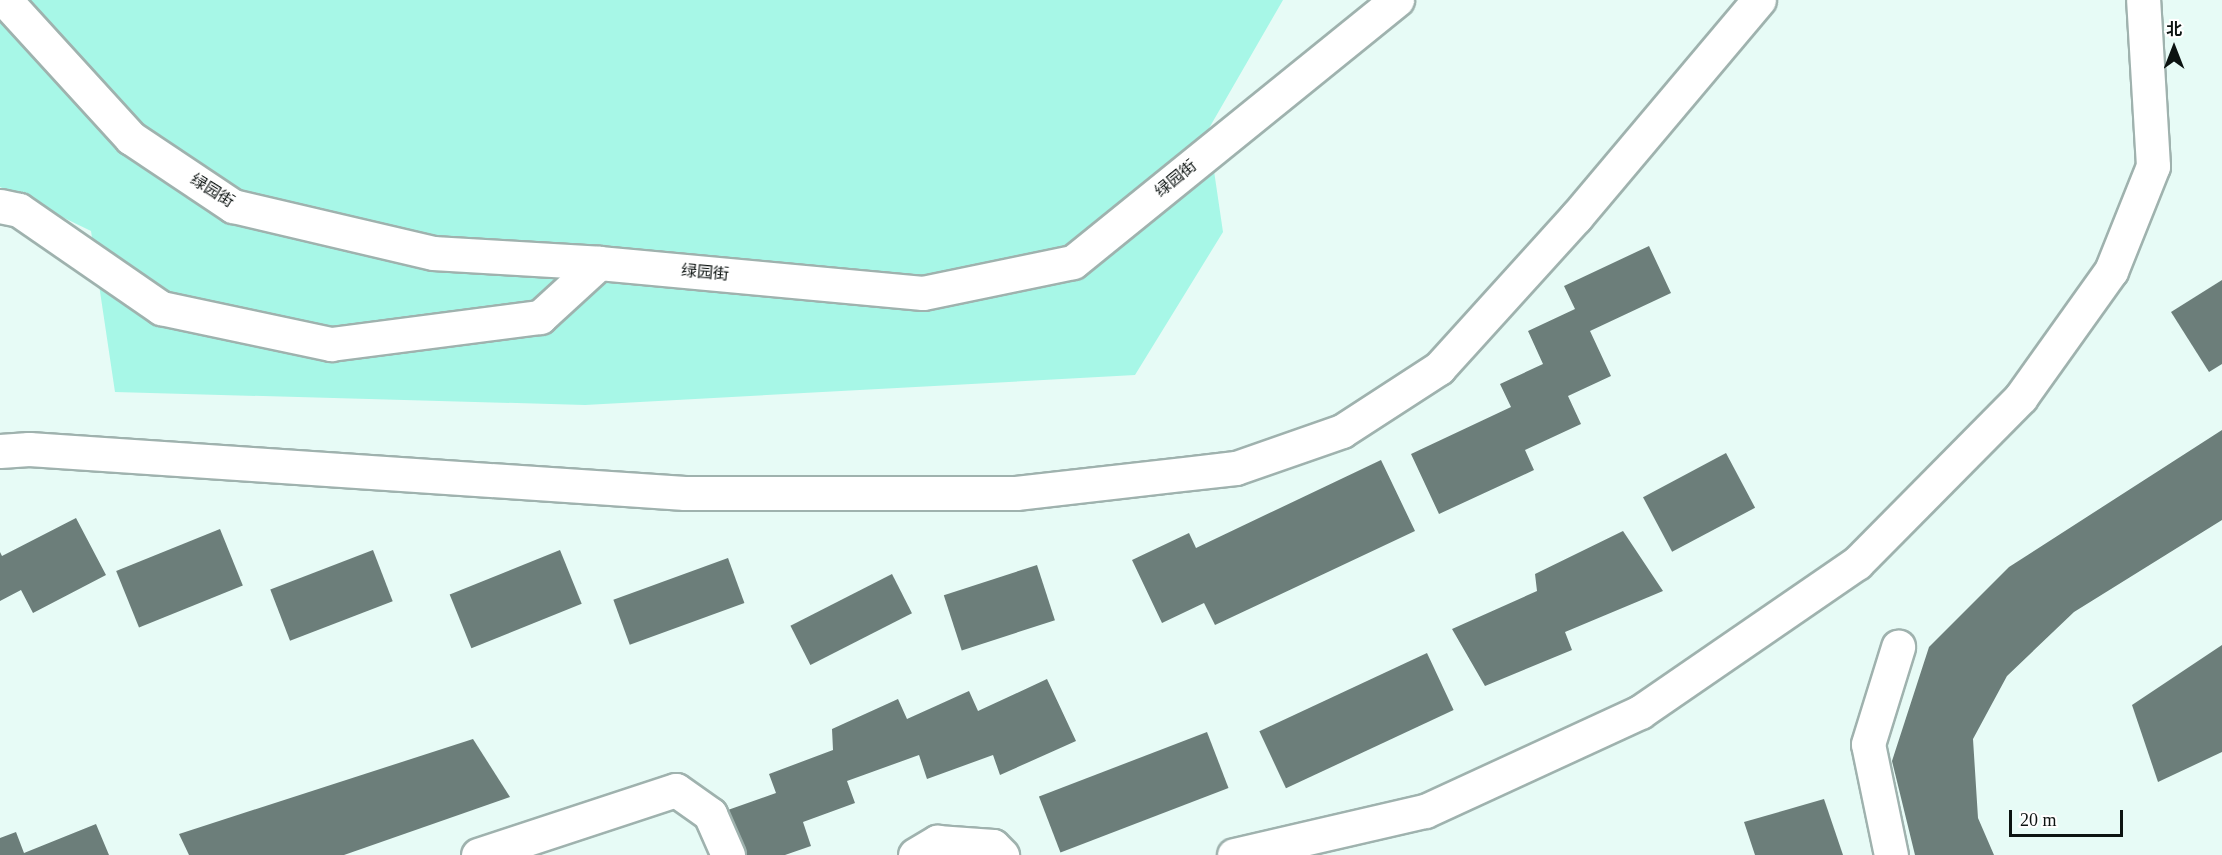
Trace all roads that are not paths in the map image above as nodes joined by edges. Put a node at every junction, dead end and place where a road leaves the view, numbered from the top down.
1 (5, 0) edge
2 (1397, 0) edge
3 (1759, 0) edge
4 (2144, 0) edge
5 (0, 206) edge
6 (599, 263) junction
7 (0, 451) edge
8 (1898, 647) dead end
9 (478, 855) edge
10 (728, 855) edge
11 (915, 855) edge
12 (1002, 855) edge
13 (1234, 855) edge
14 (1891, 855) edge

1 - 6 street, 绿园街
2 - 6 street, 绿园街
3 - 7 street
4 - 13 street
5 - 6 street
8 - 14 street
9 - 10 street
11 - 12 street

